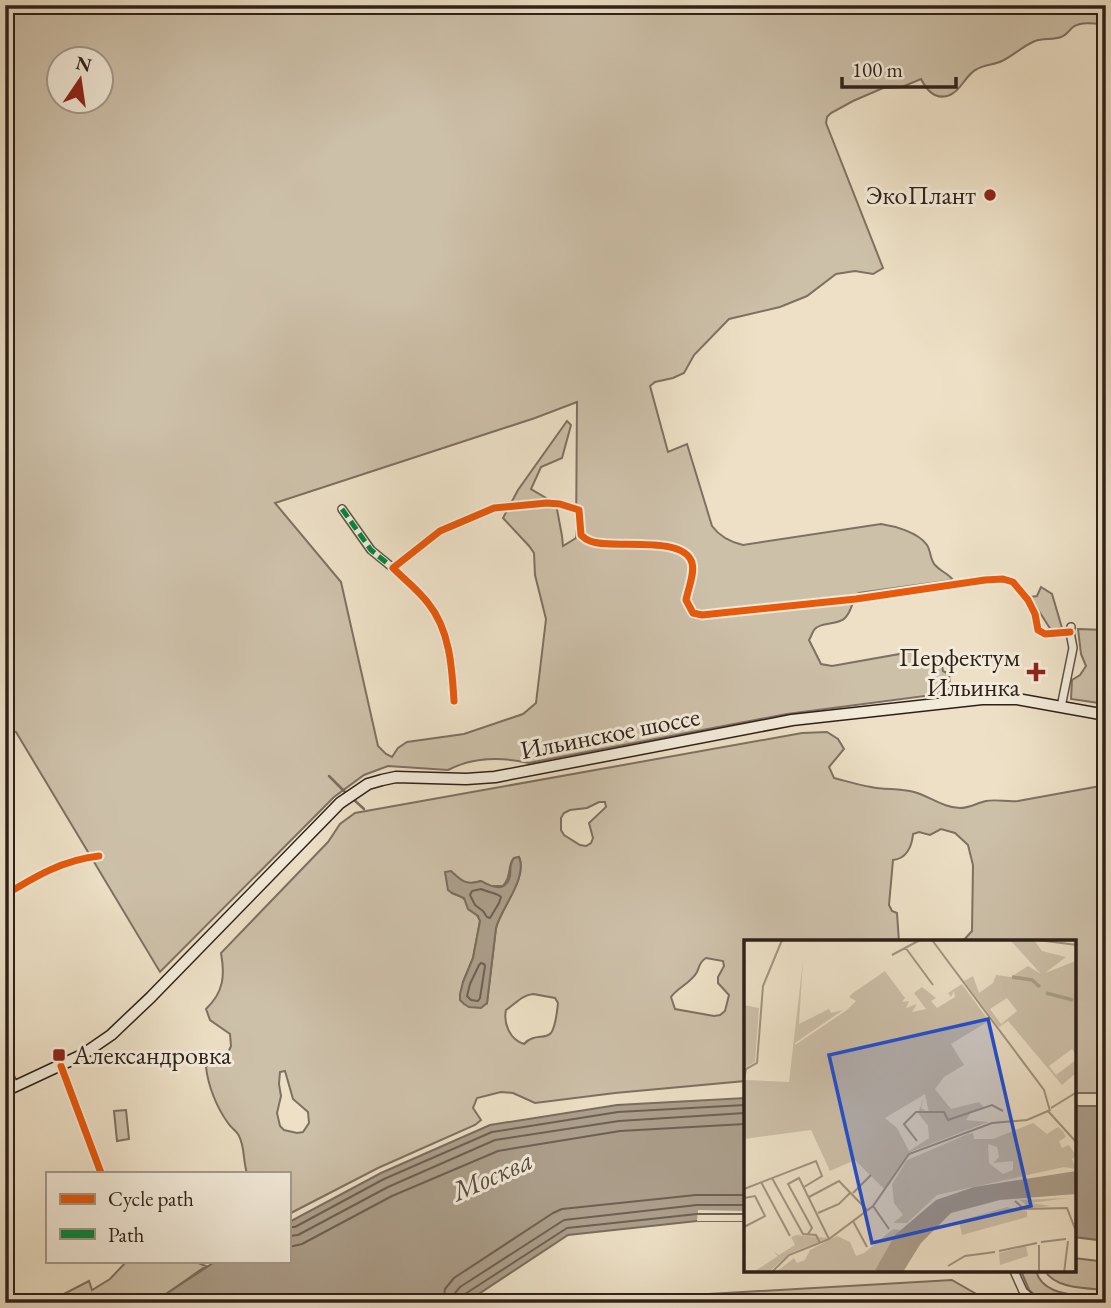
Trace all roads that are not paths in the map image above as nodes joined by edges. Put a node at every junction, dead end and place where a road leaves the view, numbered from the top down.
1 (342, 509) dead end
2 (393, 568) junction
3 (454, 701) dead end
4 (1061, 706) junction
5 (1106, 715) edge
6 (99, 856) dead end
7 (5, 895) edge
8 (5, 1066) edge
9 (61, 1066) junction
10 (10, 1089) edge
11 (101, 1172) edge
12 (1015, 1273) edge
13 (1036, 1303) edge

1 - 2 street
2 - 3 street
2 - 4 street
4 - 5 main road, Ильинское шоссе
4 - 9 main road, Ильинское шоссе
6 - 7 street
8 - 10 street
9 - 10 main road, Ильинское шоссе
9 - 11 street
12 - 13 street

